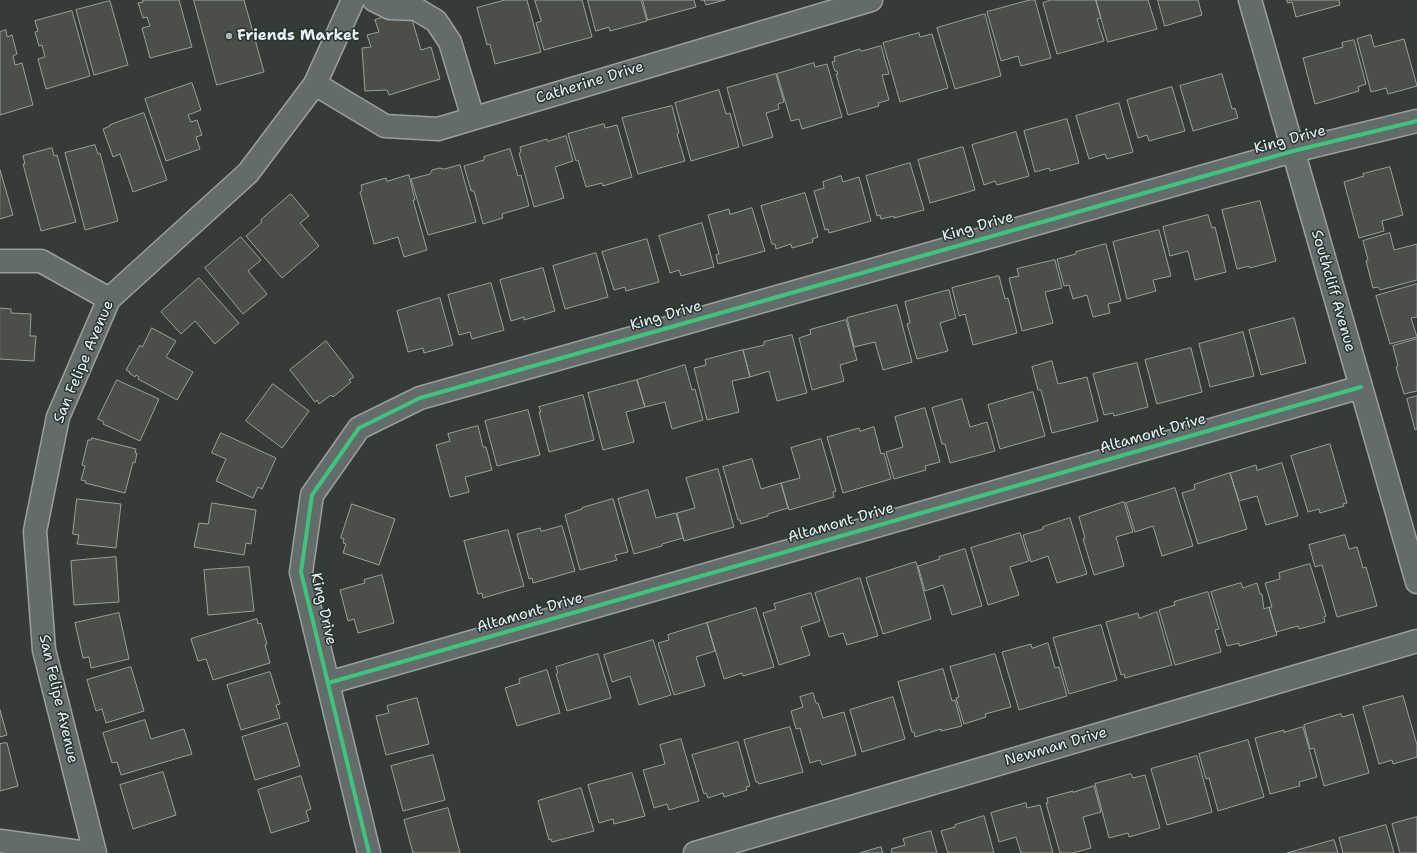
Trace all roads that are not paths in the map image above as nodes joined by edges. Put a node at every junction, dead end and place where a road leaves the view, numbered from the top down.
1 (353, 0) edge
2 (374, 0) edge
3 (871, 0) edge
4 (1250, 0) edge
5 (315, 84) junction
6 (473, 118) junction
7 (1417, 121) edge
8 (1293, 150) junction
9 (0, 261) edge
10 (109, 299) junction
11 (1361, 387) junction
12 (1417, 582) edge
13 (1417, 641) edge
14 (328, 683) junction
15 (0, 841) edge
16 (87, 853) edge
17 (95, 853) edge
18 (369, 853) edge
19 (695, 853) edge

1 - 5 street, San Felipe Avenue
2 - 6 street
3 - 6 street, Catherine Drive
4 - 8 street, Southcliff Avenue
5 - 6 street, Catherine Drive
5 - 10 street, San Felipe Avenue
7 - 8 street, King Drive
8 - 11 street, Southcliff Avenue
8 - 14 street, King Drive
9 - 10 street
10 - 17 street, San Felipe Avenue
11 - 12 street, Southcliff Avenue
11 - 14 street, Altamont Drive
13 - 19 street, Newman Drive
14 - 18 street, King Drive
15 - 16 street

